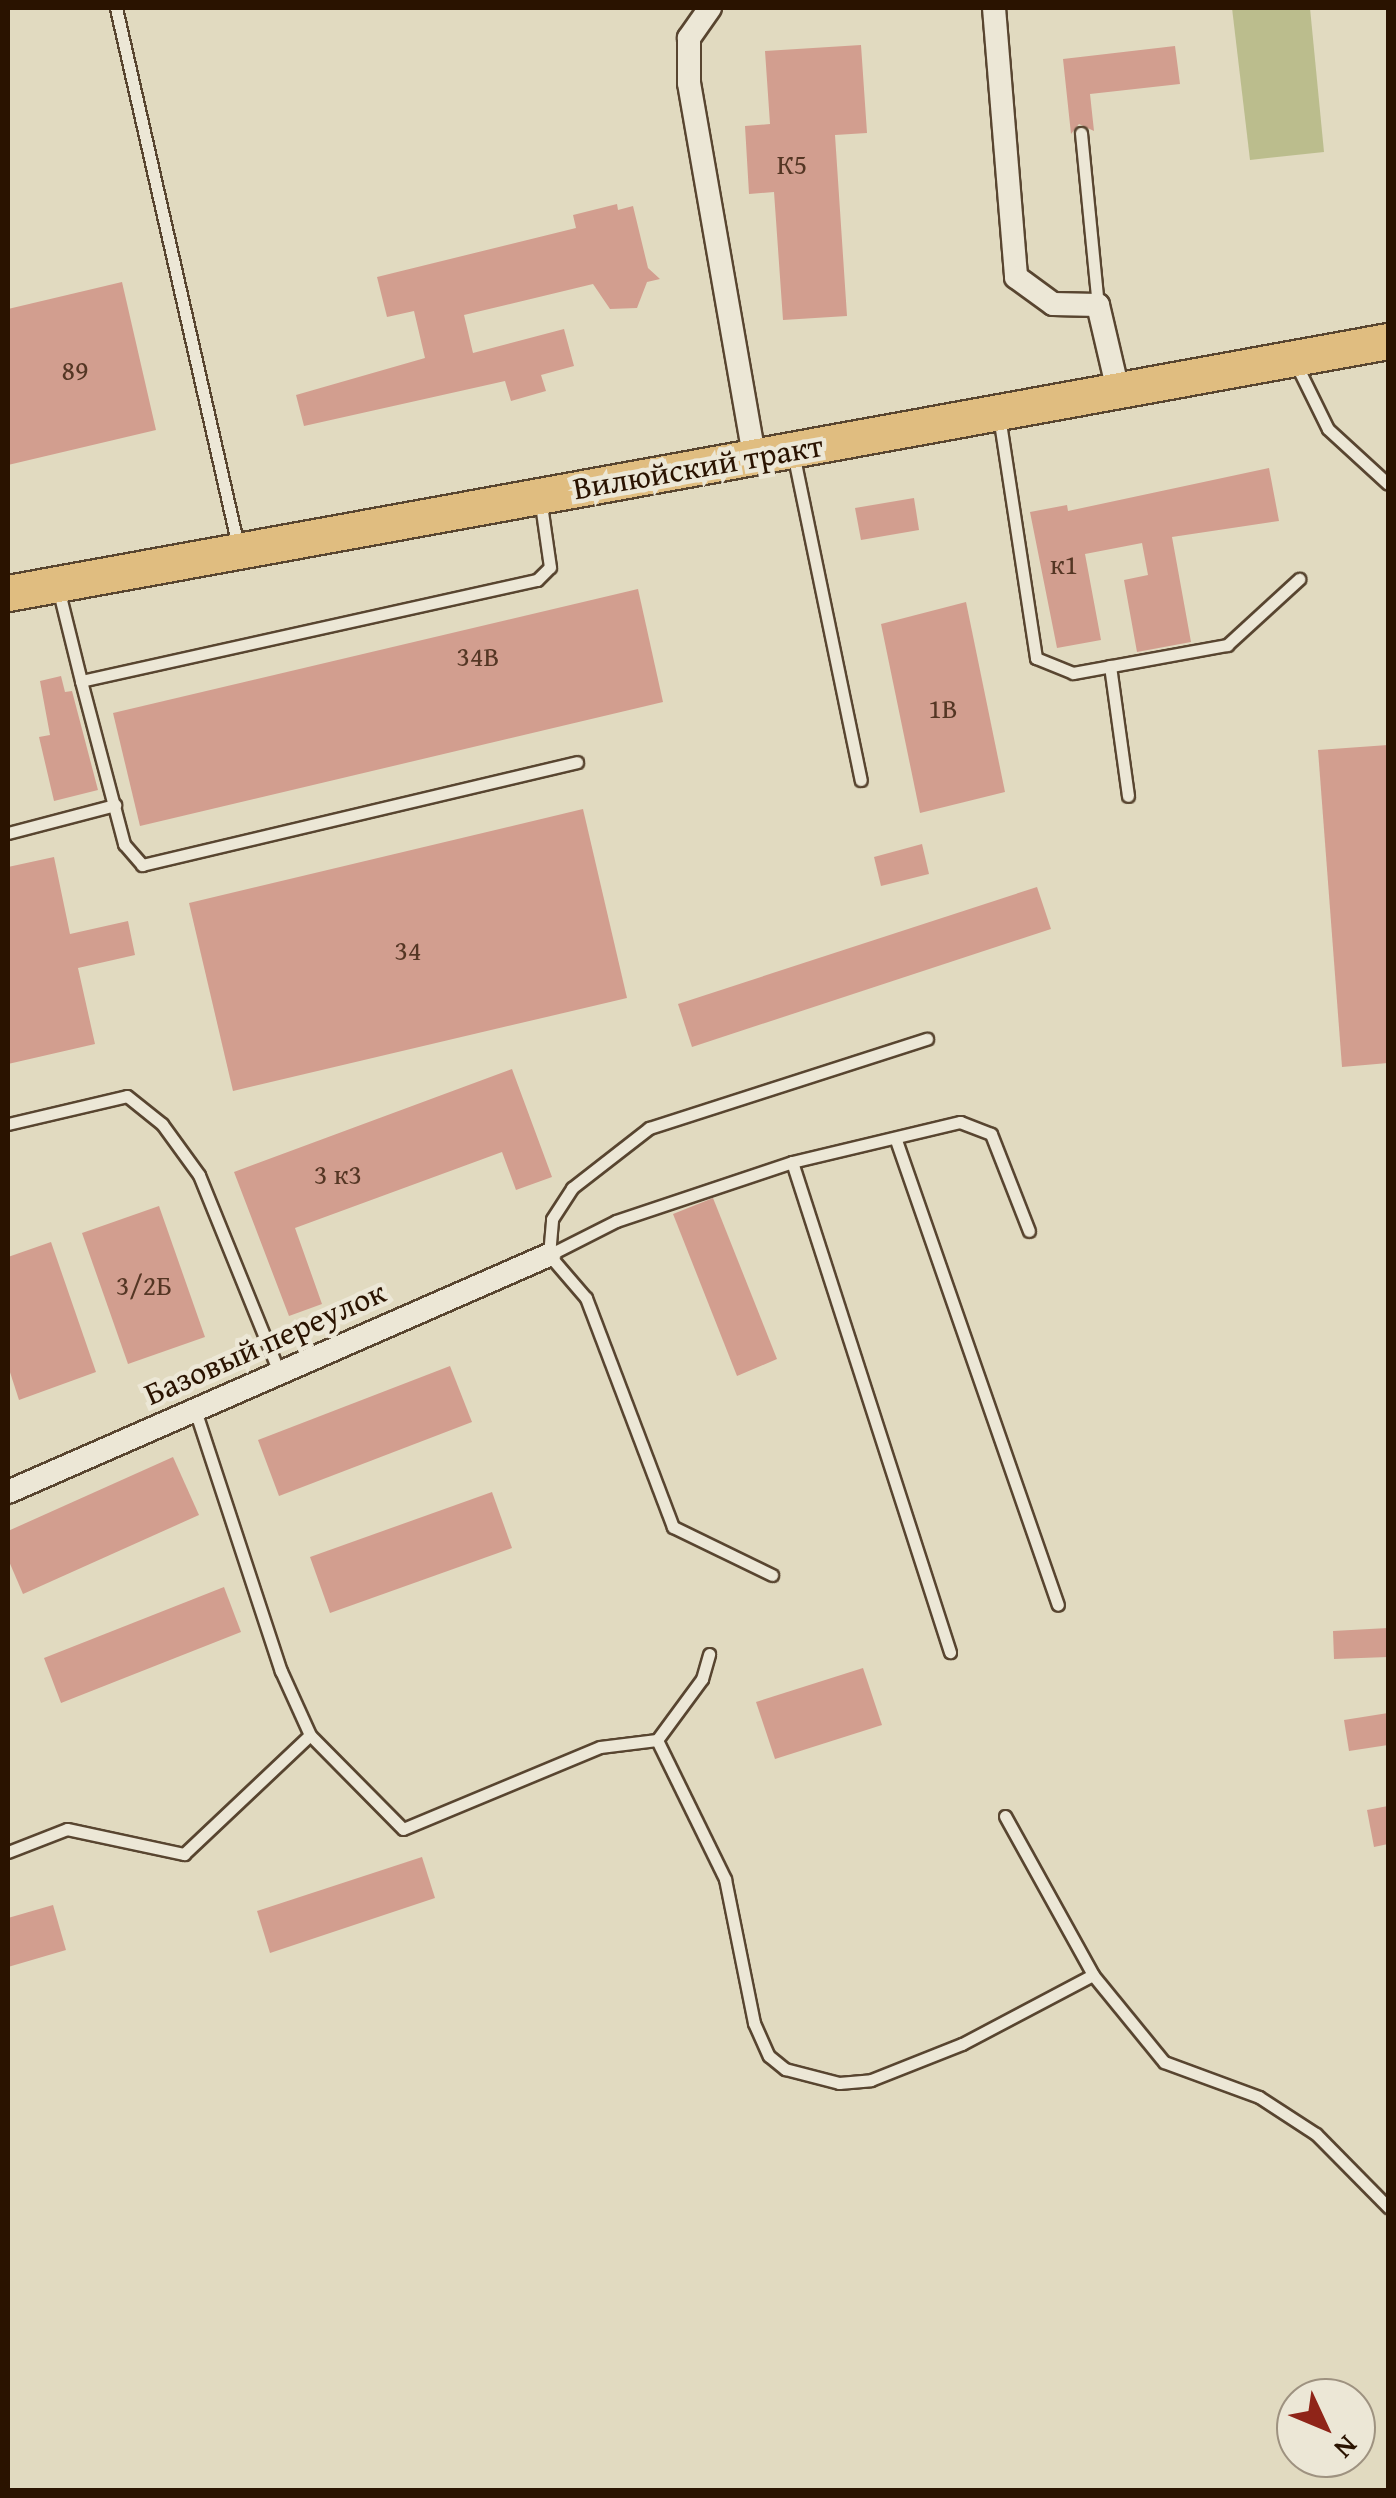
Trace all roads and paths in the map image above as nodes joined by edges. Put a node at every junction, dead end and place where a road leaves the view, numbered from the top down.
1 (116, 8) edge
2 (710, 8) edge
3 (994, 8) edge
4 (1082, 133) dead end
5 (1098, 305) junction
6 (1388, 341) edge
7 (1294, 358) junction
8 (1118, 390) junction
9 (999, 412) junction
10 (792, 449) junction
11 (754, 456) junction
12 (1388, 484) edge
13 (540, 496) junction
14 (239, 550) junction
15 (1299, 579) dead end
16 (56, 584) junction
17 (8, 593) edge
18 (1110, 666) junction
19 (82, 681) junction
20 (577, 762) dead end
21 (861, 780) dead end
22 (1128, 796) dead end
23 (115, 805) junction
24 (8, 833) edge
25 (927, 1038) dead end
26 (8, 1124) edge
27 (896, 1140) junction
28 (792, 1162) junction
29 (1029, 1231) dead end
30 (549, 1254) junction
31 (280, 1374) junction
32 (196, 1410) junction
33 (8, 1492) edge
34 (772, 1575) dead end
35 (1058, 1604) dead end
36 (950, 1652) dead end
37 (709, 1654) dead end
38 (310, 1735) junction
39 (657, 1740) junction
40 (1006, 1816) dead end
41 (8, 1852) edge
42 (1093, 1975) junction
43 (1388, 2207) edge

1 - 14 lane
2 - 11 street
3 - 5 street
4 - 5 lane
5 - 8 street
6 - 7 main road, Вилюйский тракт
7 - 8 main road, Вилюйский тракт
7 - 12 lane
8 - 9 main road, Вилюйский тракт
9 - 10 main road, Вилюйский тракт
9 - 18 lane
10 - 11 main road, Вилюйский тракт
10 - 21 lane
11 - 13 main road, Вилюйский тракт
13 - 14 main road, Вилюйский тракт
13 - 19 lane
14 - 16 main road, Вилюйский тракт
15 - 18 lane
16 - 17 main road, Вилюйский тракт
16 - 19 lane
18 - 22 lane
19 - 23 lane
20 - 23 lane
23 - 24 lane
25 - 30 lane
26 - 31 lane
27 - 28 lane
27 - 29 lane
27 - 35 lane
28 - 30 lane
28 - 36 lane
30 - 31 street, Базовый переулок
30 - 34 lane
31 - 32 street, Базовый переулок
32 - 33 street, Базовый переулок
32 - 38 lane
37 - 39 lane
38 - 39 lane
38 - 41 lane
39 - 42 lane
40 - 42 lane
42 - 43 lane

